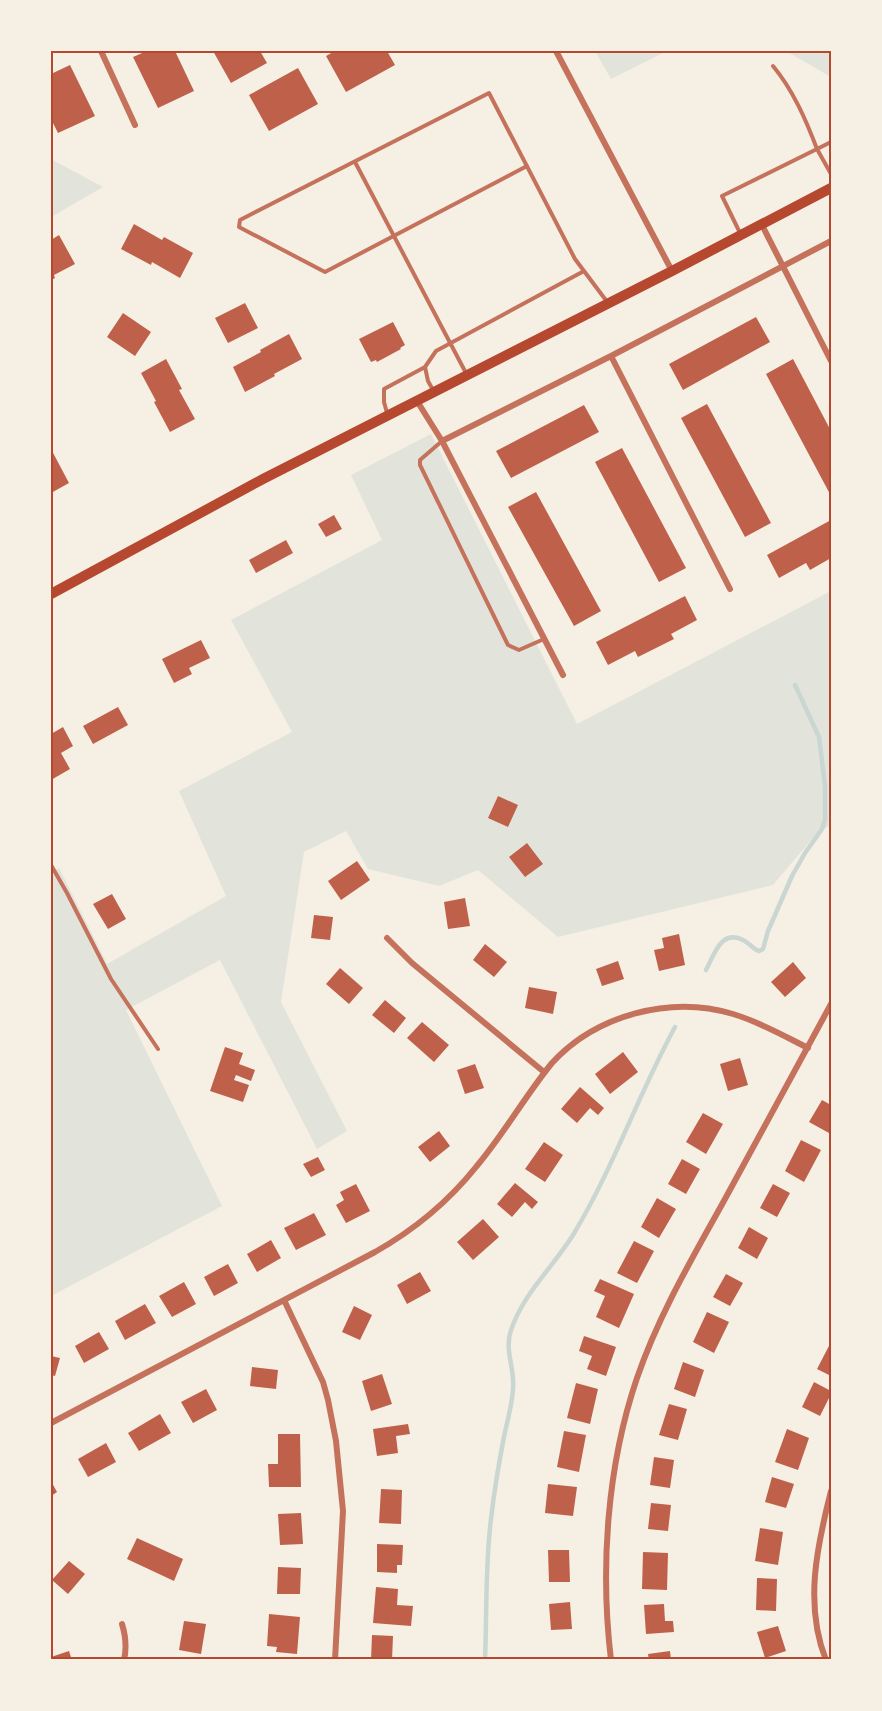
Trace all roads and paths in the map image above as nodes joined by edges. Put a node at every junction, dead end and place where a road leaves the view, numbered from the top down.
1 (101, 51) edge
2 (556, 51) edge
3 (772, 66) dead end
4 (135, 125) dead end
5 (831, 142) edge
6 (817, 149) junction
7 (355, 162) junction
8 (527, 166) junction
9 (831, 174) edge
10 (831, 188) edge
11 (762, 225) junction
12 (394, 236) junction
13 (741, 236) junction
14 (831, 241) edge
15 (782, 267) junction
16 (584, 271) junction
17 (672, 272) junction
18 (609, 304) junction
19 (450, 342) junction
20 (610, 356) junction
21 (831, 361) edge
22 (425, 367) junction
23 (467, 376) junction
24 (435, 392) junction
25 (417, 401) junction
26 (388, 416) junction
27 (442, 441) junction
28 (730, 589) dead end
29 (51, 594) edge
30 (544, 638) junction
31 (563, 675) dead end
32 (51, 865) edge
33 (387, 938) dead end
34 (831, 1004) edge
35 (808, 1048) junction
36 (158, 1049) dead end
37 (544, 1072) junction
38 (284, 1300) junction
39 (51, 1423) edge
40 (831, 1491) edge
41 (122, 1624) dead end
42 (124, 1660) edge
43 (335, 1660) edge
44 (611, 1660) edge
45 (826, 1660) edge

1 - 4 street
2 - 17 street
3 - 6 lane
5 - 6 lane
6 - 9 lane
6 - 13 lane
7 - 8 lane
7 - 12 lane
7 - 12 lane
8 - 12 lane
8 - 16 lane
10 - 11 main road
11 - 13 main road
11 - 15 street
12 - 19 lane
13 - 17 main road
14 - 15 street
15 - 20 street
15 - 21 street
16 - 18 lane
16 - 19 lane
17 - 18 main road
18 - 23 main road
19 - 22 lane
19 - 23 lane
20 - 27 street
20 - 28 street
22 - 24 lane
22 - 26 lane
23 - 24 main road
24 - 25 main road
25 - 26 main road
25 - 27 street
26 - 29 main road
27 - 30 street
27 - 30 lane
30 - 31 street
32 - 36 lane
33 - 37 street
34 - 35 street
35 - 37 street
35 - 44 street
37 - 38 street
38 - 39 street
38 - 43 street
40 - 45 street
41 - 42 street

